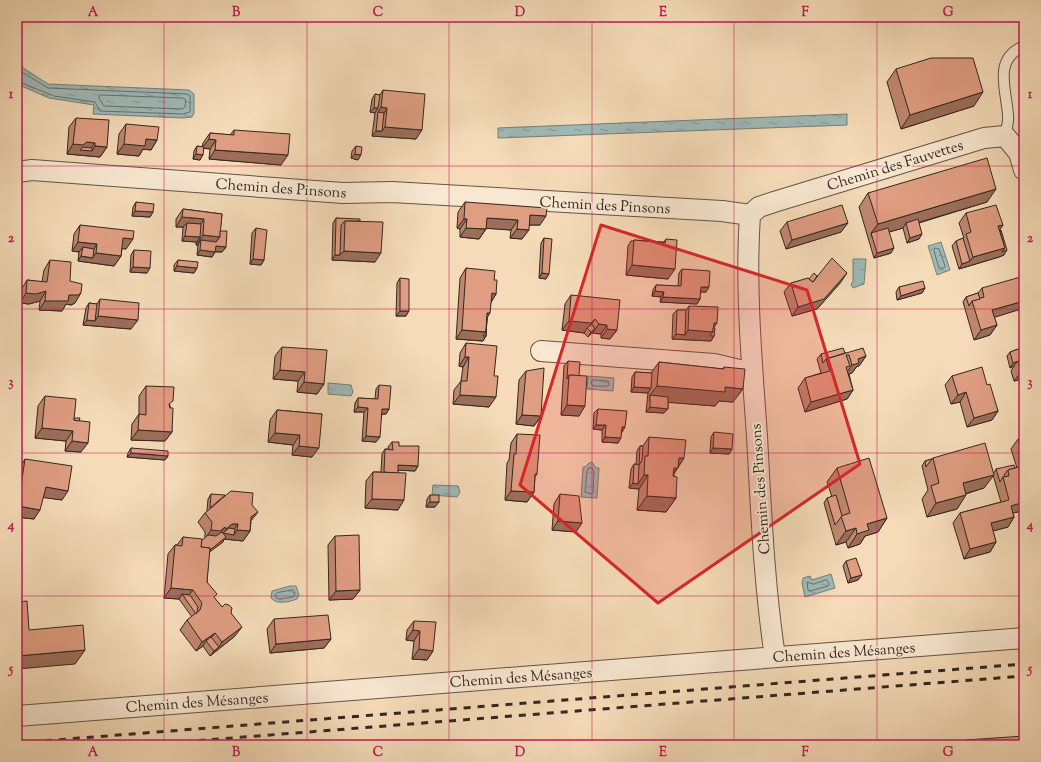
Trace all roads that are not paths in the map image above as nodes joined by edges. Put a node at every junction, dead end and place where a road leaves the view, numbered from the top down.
1 (1024, 46) edge
2 (1005, 136) junction
3 (1024, 170) edge
4 (17, 172) edge
5 (750, 215) junction
6 (541, 351) dead end
7 (752, 373) junction
8 (1024, 638) edge
9 (775, 657) junction
10 (17, 716) edge

1 - 2 lane
2 - 3 street
2 - 5 street, Chemin des Fauvettes
4 - 5 street, Chemin des Pinsons
5 - 7 street, Chemin des Pinsons
6 - 7 street
7 - 9 street, Chemin des Pinsons
8 - 9 street, Chemin des Mésanges
9 - 10 street, Chemin des Mésanges

